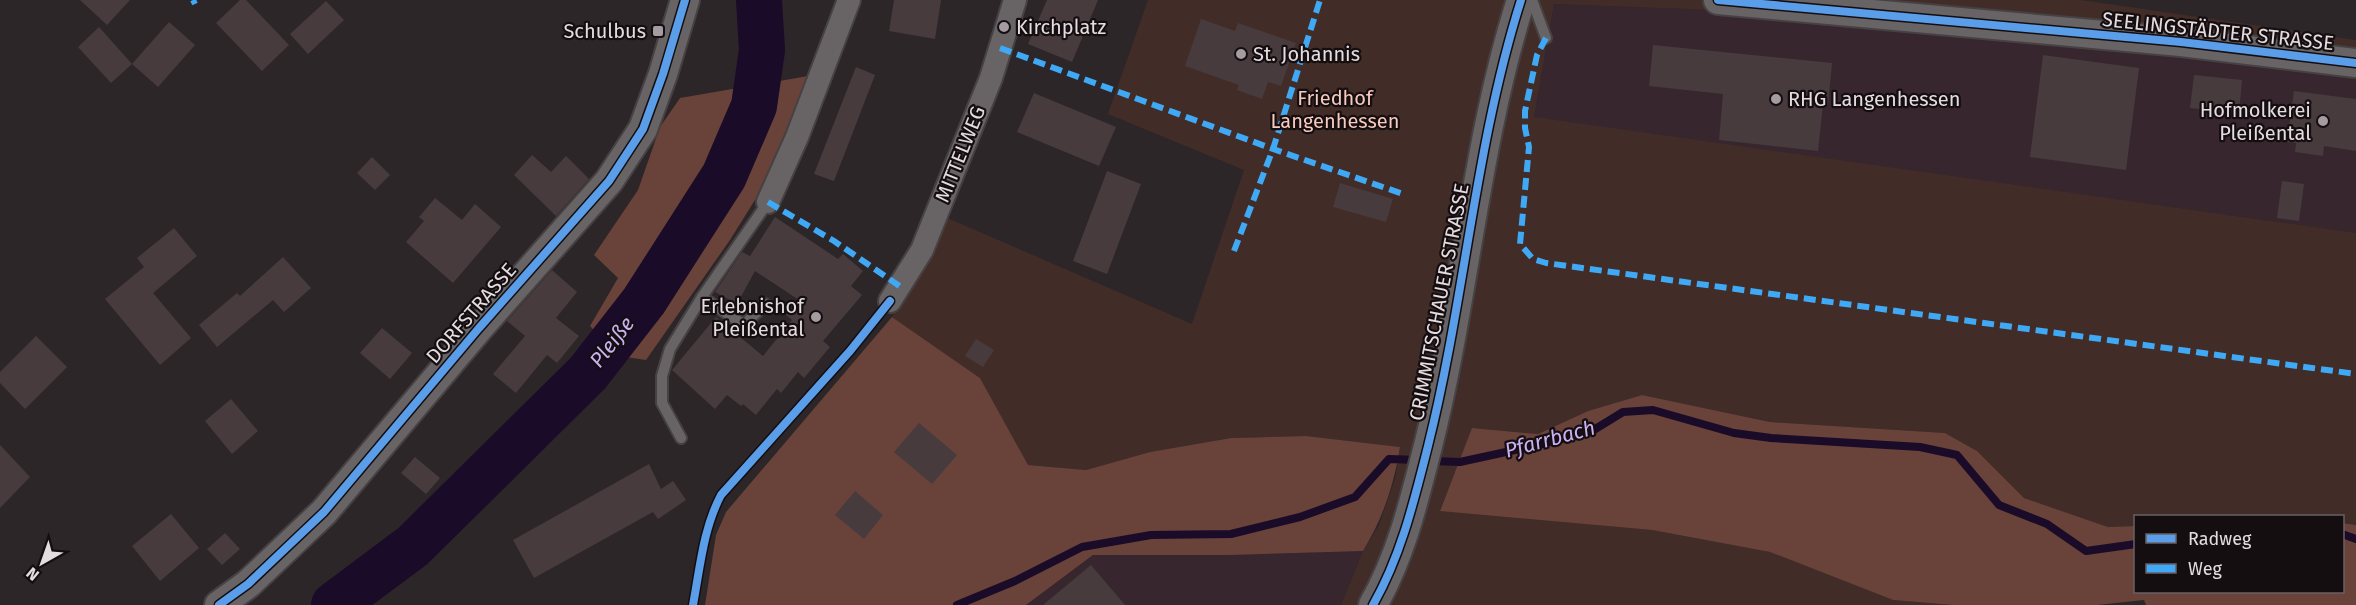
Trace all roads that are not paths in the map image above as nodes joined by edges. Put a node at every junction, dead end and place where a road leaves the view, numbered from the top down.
1 (685, 0) edge
2 (849, 0) edge
3 (1015, 0) edge
4 (1521, 0) edge
5 (1532, 0) edge
6 (1718, 0) edge
7 (1546, 38) dead end
8 (2356, 63) edge
9 (768, 202) joint
10 (702, 297) junction
11 (890, 301) dead end
12 (765, 304) dead end
13 (681, 438) dead end
14 (219, 605) edge
15 (1373, 605) edge

1 - 14 street, DORFSTRASSE
2 - 9 street
3 - 11 street, MITTELWEG
4 - 15 street, CRIMMITSCHAUER STRASSE
5 - 7 lane
6 - 8 street, SEELINGSTÄDTER STRASSE
9 - 10 lane
10 - 12 lane
10 - 13 lane

